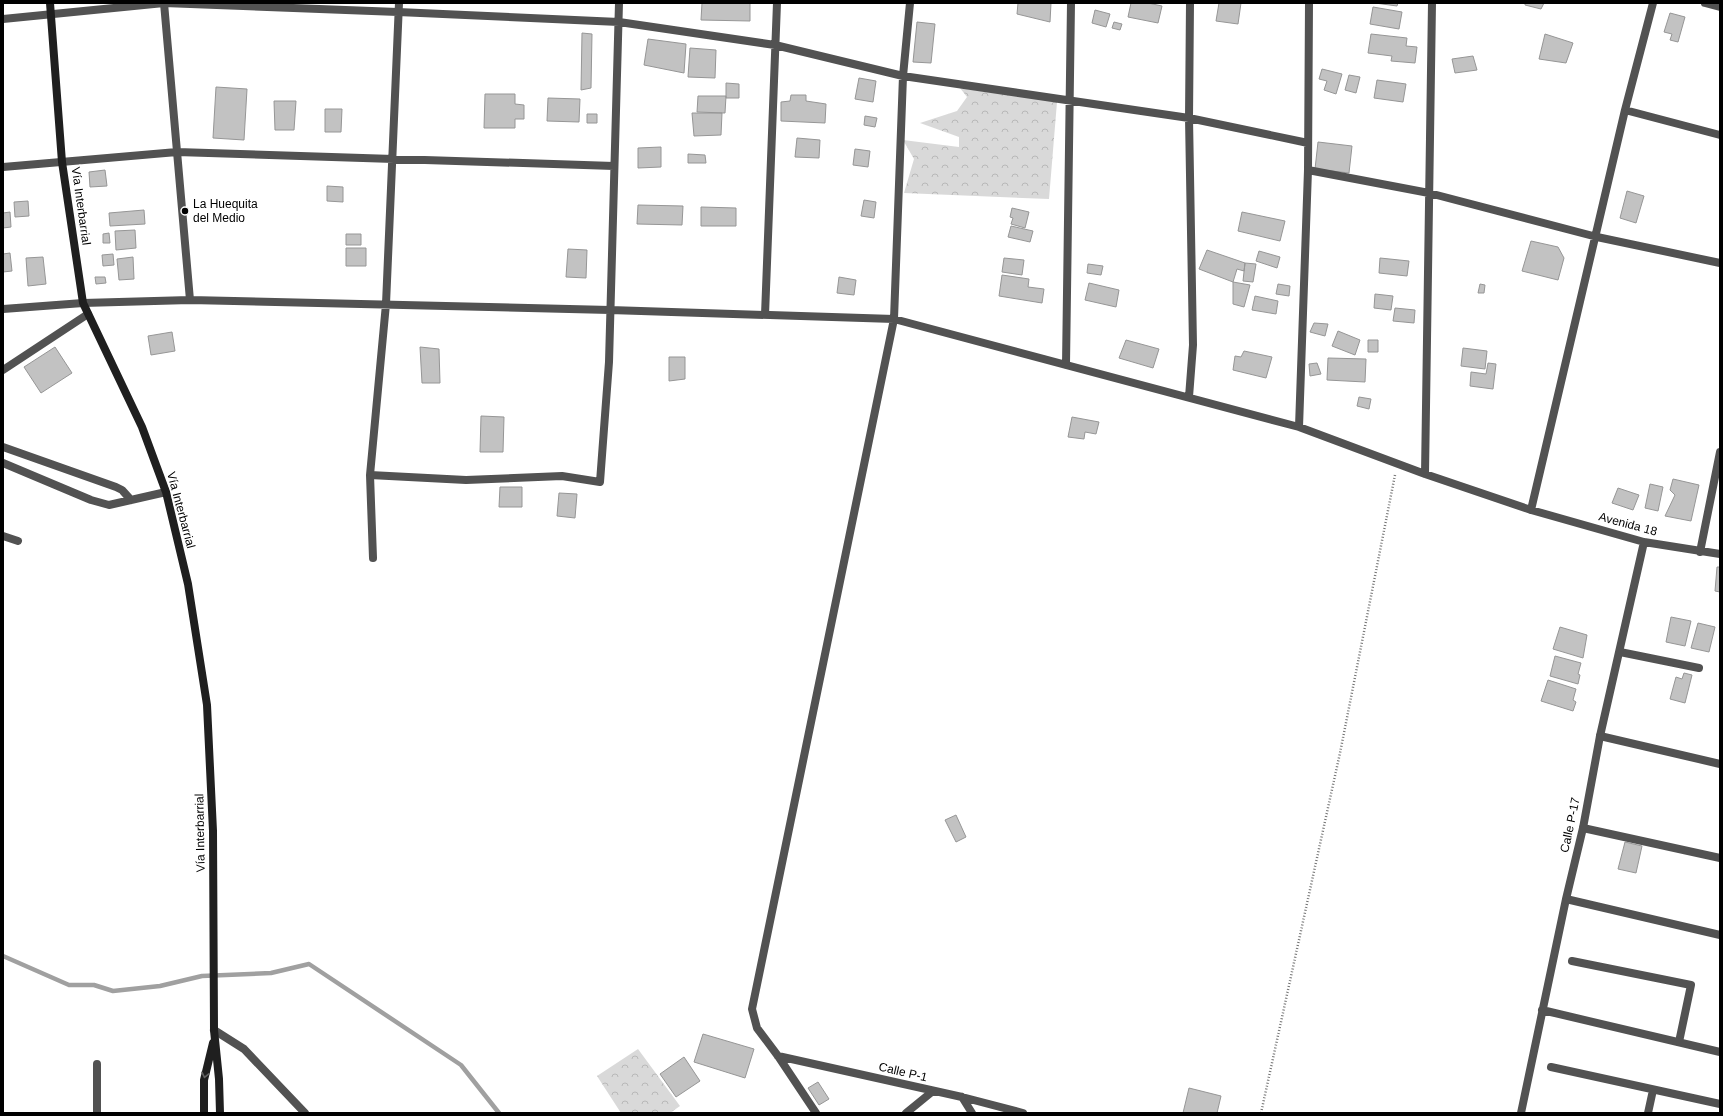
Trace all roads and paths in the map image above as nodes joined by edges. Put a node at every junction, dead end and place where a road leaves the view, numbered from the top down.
1 (50, 3) edge
2 (164, 3) edge
3 (399, 3) edge
4 (619, 3) edge
5 (777, 3) edge
6 (910, 3) edge
7 (1071, 3) edge
8 (1190, 3) edge
9 (1309, 3) edge
10 (1432, 3) edge
11 (1652, 3) edge
12 (1705, 3) edge
13 (1720, 7) edge
14 (398, 12) junction
15 (51, 15) junction
16 (3, 19) edge
17 (618, 22) junction
18 (775, 45) junction
19 (903, 76) junction
20 (1070, 100) junction
21 (1625, 110) junction
22 (1189, 118) junction
23 (1720, 135) edge
24 (1308, 143) junction
25 (177, 152) junction
26 (392, 158) junction
27 (62, 162) junction
28 (614, 166) junction
29 (3, 167) edge
30 (1308, 170) junction
31 (1429, 193) junction
32 (1596, 237) junction
33 (1720, 263) edge
34 (190, 300) junction
35 (83, 303) junction
36 (386, 304) junction
37 (3, 309) edge
38 (610, 310) junction
39 (88, 314) junction
40 (765, 315) junction
41 (894, 319) junction
42 (1066, 365) junction
43 (3, 370) edge
44 (1189, 398) junction
45 (1299, 426) junction
46 (3, 448) edge
47 (1720, 452) edge
48 (3, 463) edge
49 (1397, 465) junction
50 (1424, 474) junction
51 (370, 475) junction
52 (166, 492) junction
53 (131, 500) junction
54 (1531, 510) junction
55 (3, 536) edge
56 (18, 541) dead end
57 (1644, 542) junction
58 (1700, 552) junction
59 (1720, 554) edge
60 (373, 558) dead end
61 (1620, 652) junction
62 (1699, 668) dead end
63 (1600, 736) junction
64 (1720, 764) edge
65 (1583, 828) junction
66 (1720, 858) edge
67 (1566, 899) junction
68 (1720, 935) edge
69 (1572, 961) dead end
70 (1542, 1010) junction
71 (214, 1030) junction
72 (214, 1039) junction
73 (1679, 1042) junction
74 (1720, 1052) edge
75 (778, 1056) junction
76 (97, 1064) dead end
77 (1552, 1067) dead end
78 (1653, 1090) junction
79 (933, 1091) junction
80 (962, 1097) junction
81 (1720, 1104) edge
82 (97, 1113) edge
83 (204, 1113) edge
84 (220, 1113) edge
85 (305, 1113) edge
86 (816, 1113) edge
87 (906, 1113) edge
88 (972, 1113) edge
89 (1023, 1113) edge
90 (1261, 1113) edge
91 (1521, 1113) edge
92 (1648, 1113) edge

1 - 15 main road, Vía Interbarrial
2 - 14 street
2 - 15 street
2 - 25 street
3 - 14 street
4 - 17 street
5 - 18 street
6 - 19 street
7 - 20 street
8 - 22 street
9 - 24 street
10 - 31 street
11 - 21 street
12 - 13 street
14 - 17 street
14 - 26 street
15 - 16 street
15 - 27 main road, Vía Interbarrial
17 - 18 street
17 - 28 street
18 - 19 street
18 - 40 street
19 - 20 street
19 - 41 street
20 - 22 street
20 - 42 street
21 - 23 street
21 - 32 street
22 - 24 street
22 - 44 street
24 - 30 street
25 - 26 street
25 - 27 street
25 - 34 street
26 - 28 street
26 - 36 street
27 - 29 street
27 - 35 main road, Vía Interbarrial
28 - 38 street
30 - 31 street
30 - 45 street
31 - 32 street
31 - 50 street
32 - 33 street
32 - 54 street
34 - 35 street, Avenida 18
34 - 36 street, Avenida 18
35 - 37 street, Avenida 18
35 - 39 main road, Vía Interbarrial
36 - 38 street, Avenida 18
36 - 51 street
38 - 40 street, Avenida 18
38 - 51 street
39 - 43 street
39 - 52 main road, Vía Interbarrial
40 - 41 street, Avenida 18
41 - 42 street, Avenida 18
41 - 75 street
42 - 44 street, Avenida 18
44 - 45 street, Avenida 18
45 - 49 street, Avenida 18
46 - 53 street
47 - 58 street
48 - 53 street
49 - 50 street, Avenida 18
49 - 90 path
50 - 54 street, Avenida 18
51 - 60 street
52 - 53 street
52 - 71 main road, Vía Interbarrial
54 - 57 street, Avenida 18
55 - 56 street
57 - 58 street, Avenida 18
57 - 61 street, Calle P-17
58 - 59 street, Avenida 18
61 - 62 street
61 - 63 street, Calle P-17
63 - 64 street
63 - 65 street, Calle P-17
65 - 66 street
65 - 67 street, Calle P-17
67 - 68 street
67 - 70 street, Calle P-17
69 - 73 street
70 - 73 street
70 - 91 street, Calle P-17
71 - 72 main road, Vía Interbarrial
71 - 85 street
72 -> 83 main road, Vía Interbarrial
72 - 84 main road, Vía Interbarrial
73 - 74 street
75 - 79 street, Calle P-1
75 - 86 street
76 - 82 street
77 - 78 street
78 - 81 street
78 - 92 street
79 - 80 street, Calle P-1
79 - 87 street
80 - 88 street
80 - 89 street, Calle P-1

